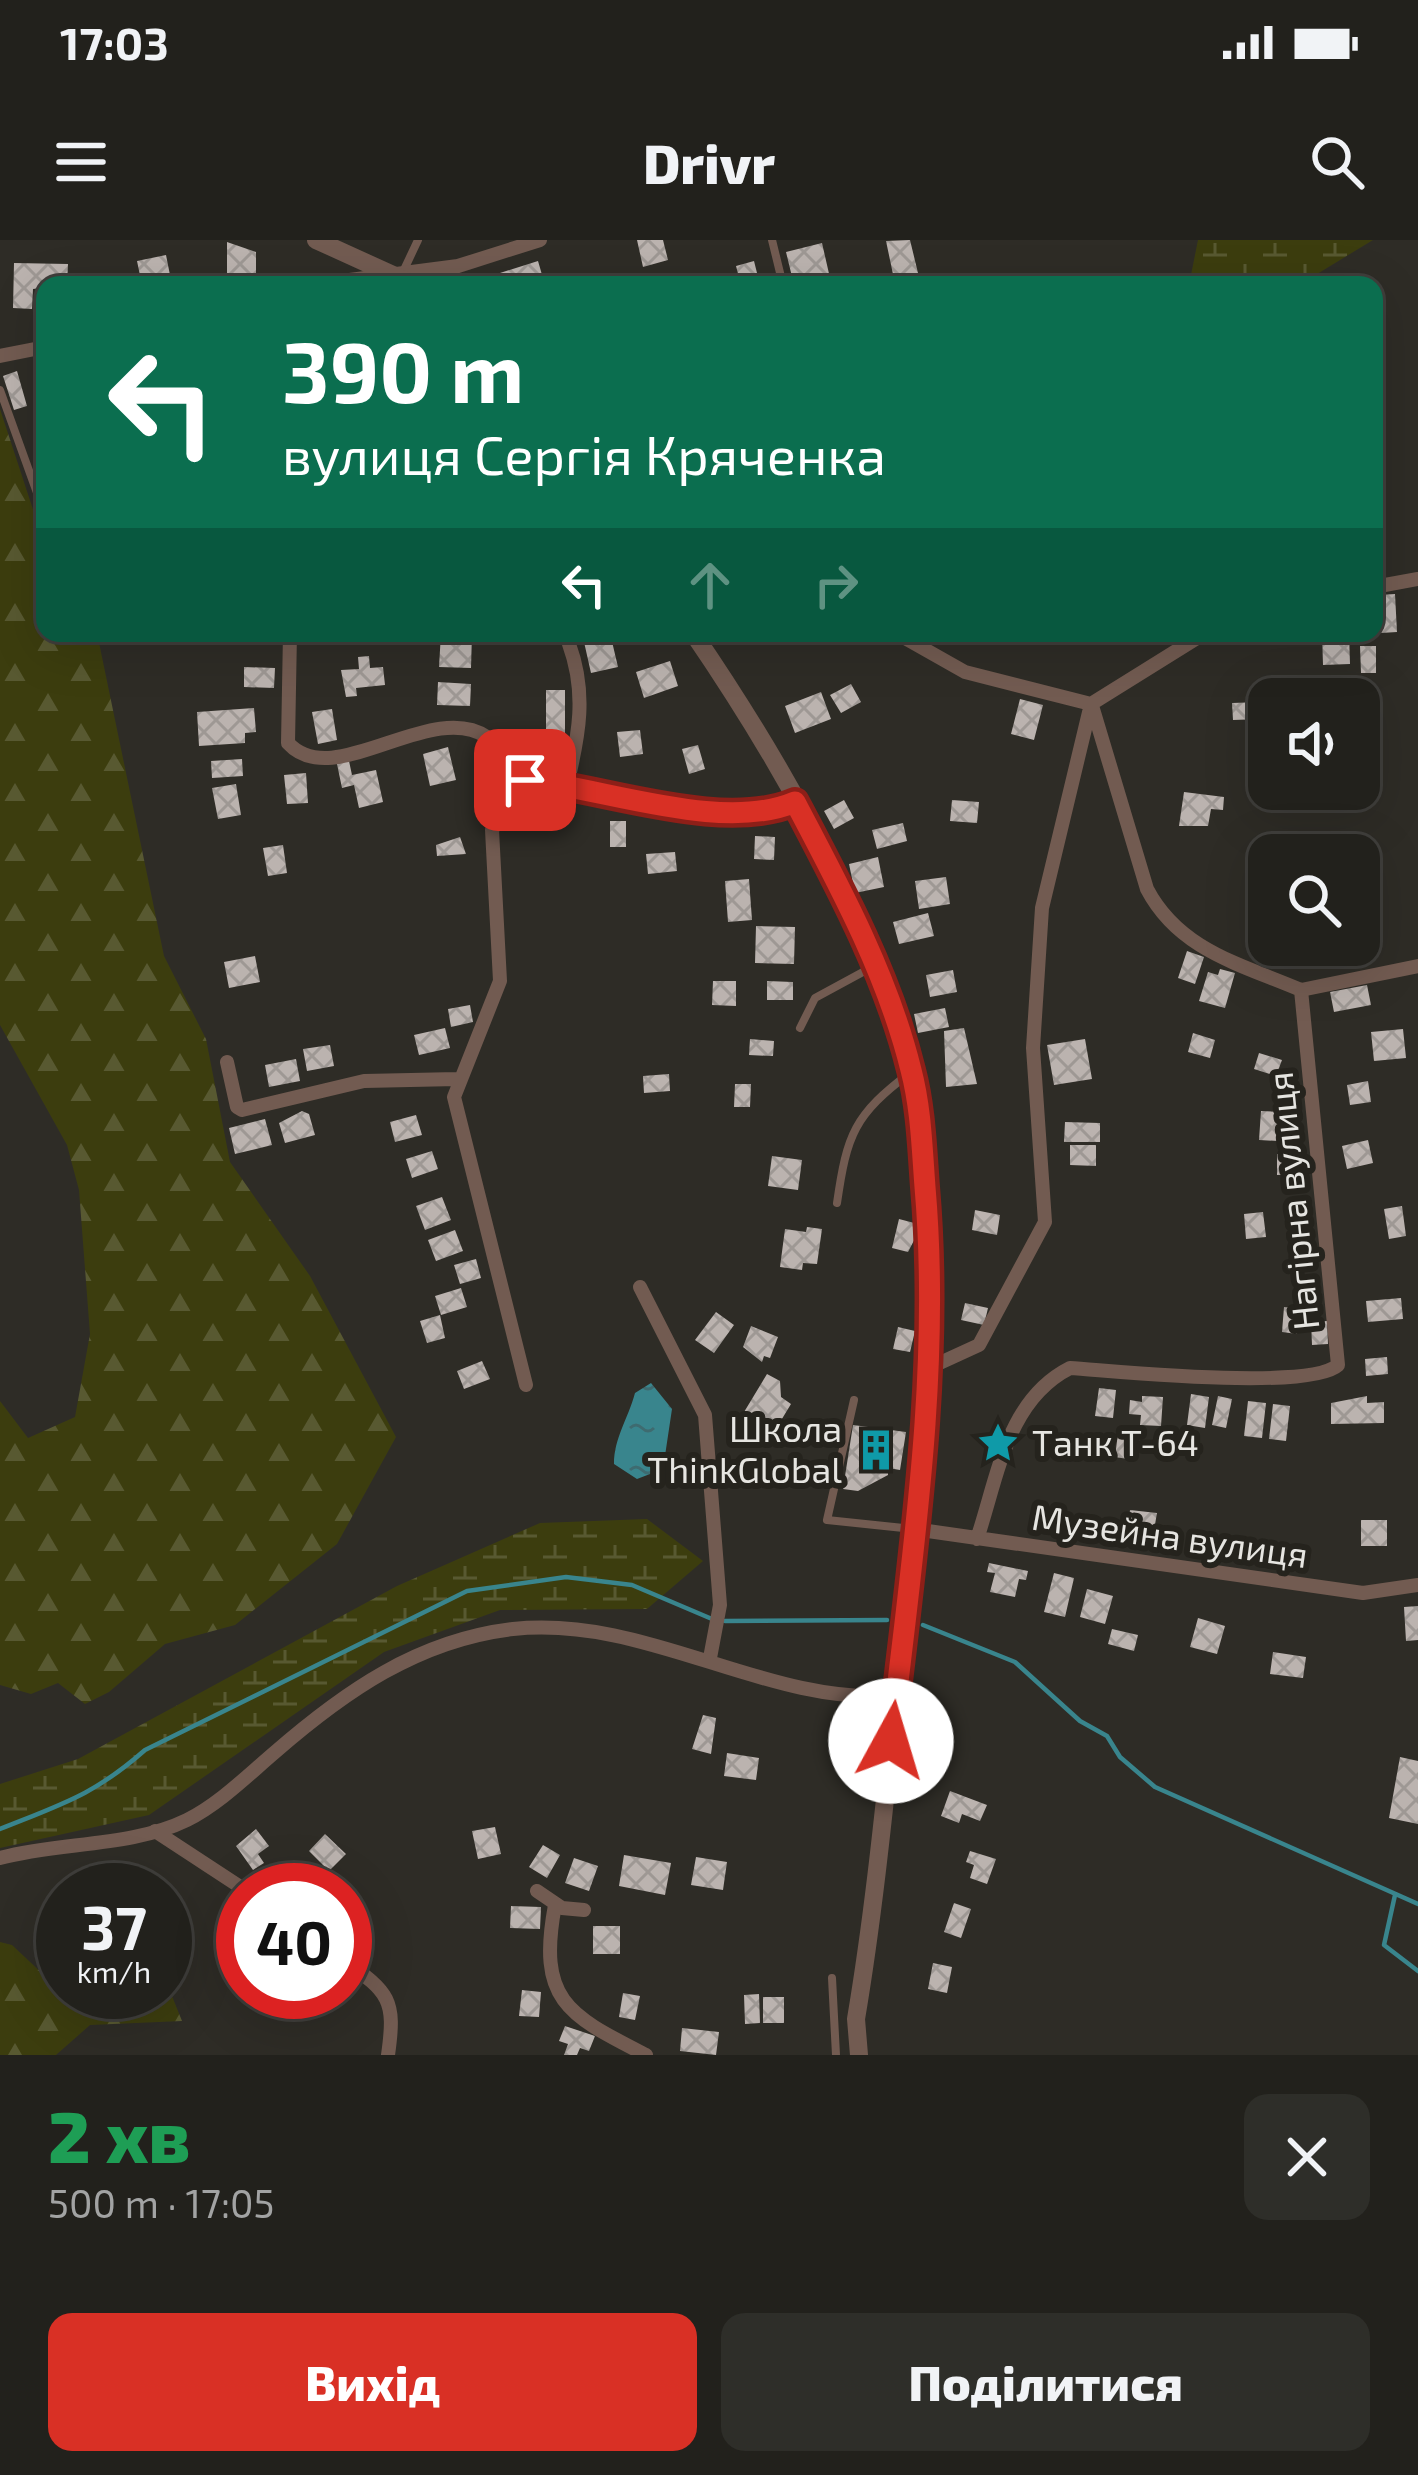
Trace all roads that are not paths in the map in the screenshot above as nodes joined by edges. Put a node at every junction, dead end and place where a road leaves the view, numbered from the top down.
1 (316, 240) edge
2 (418, 240) edge
3 (540, 240) edge
4 (772, 240) edge
5 (399, 276) edge
6 (409, 276) edge
7 (422, 276) edge
8 (781, 276) edge
9 (36, 349) edge
10 (0, 356) edge
11 (0, 390) edge
12 (36, 490) edge
13 (1418, 579) edge
14 (1383, 585) edge
15 (289, 642) edge
16 (705, 642) edge
17 (912, 642) edge
18 (1191, 642) edge
19 (569, 644) dead end
20 (1091, 704) junction
21 (525, 780) junction
22 (567, 784) junction
23 (795, 802) junction
24 (874, 966) junction
25 (1418, 966) edge
26 (1300, 990) junction
27 (800, 1028) dead end
28 (227, 1062) dead end
29 (912, 1071) junction
30 (457, 1079) junction
31 (837, 1203) dead end
32 (640, 1288) dead end
33 (931, 1367) junction
34 (526, 1385) dead end
35 (854, 1400) dead end
36 (914, 1529) junction
37 (976, 1539) junction
38 (1418, 1585) edge
39 (710, 1658) junction
40 (896, 1696) junction
41 (155, 1831) junction
42 (0, 1858) edge
43 (216, 1871) edge
44 (537, 1892) dead end
45 (555, 1905) junction
46 (584, 1910) dead end
47 (832, 1978) dead end
48 (372, 1981) edge
49 (388, 2055) edge
50 (646, 2055) edge
51 (836, 2055) edge
52 (859, 2055) edge

1 - 5 street
2 - 6 lane
3 - 7 street
4 - 8 lane
9 - 10 street
11 - 12 lane
13 - 14 street
15 - 21 street
16 - 23 street
17 - 20 street
18 - 20 street
19 - 22 street
20 - 26 street
20 - 33 street
21 - 22 street
21 - 30 street
22 - 23 street
23 - 24 street
24 - 27 lane
24 - 29 street
25 - 26 street
26 - 37 street, Нагірна вулиця
28 - 30 street
29 - 31 lane
29 - 33 street
30 - 34 street
32 - 39 street
33 - 36 street
35 - 36 lane
36 - 37 street, Музейна вулиця
36 - 40 street
37 - 38 street, Музейна вулиця
39 - 40 street
39 - 41 street
40 - 52 street
41 - 42 street
41 - 43 street
44 - 45 street
45 - 46 street
45 - 50 street
47 - 51 lane
48 - 49 street

